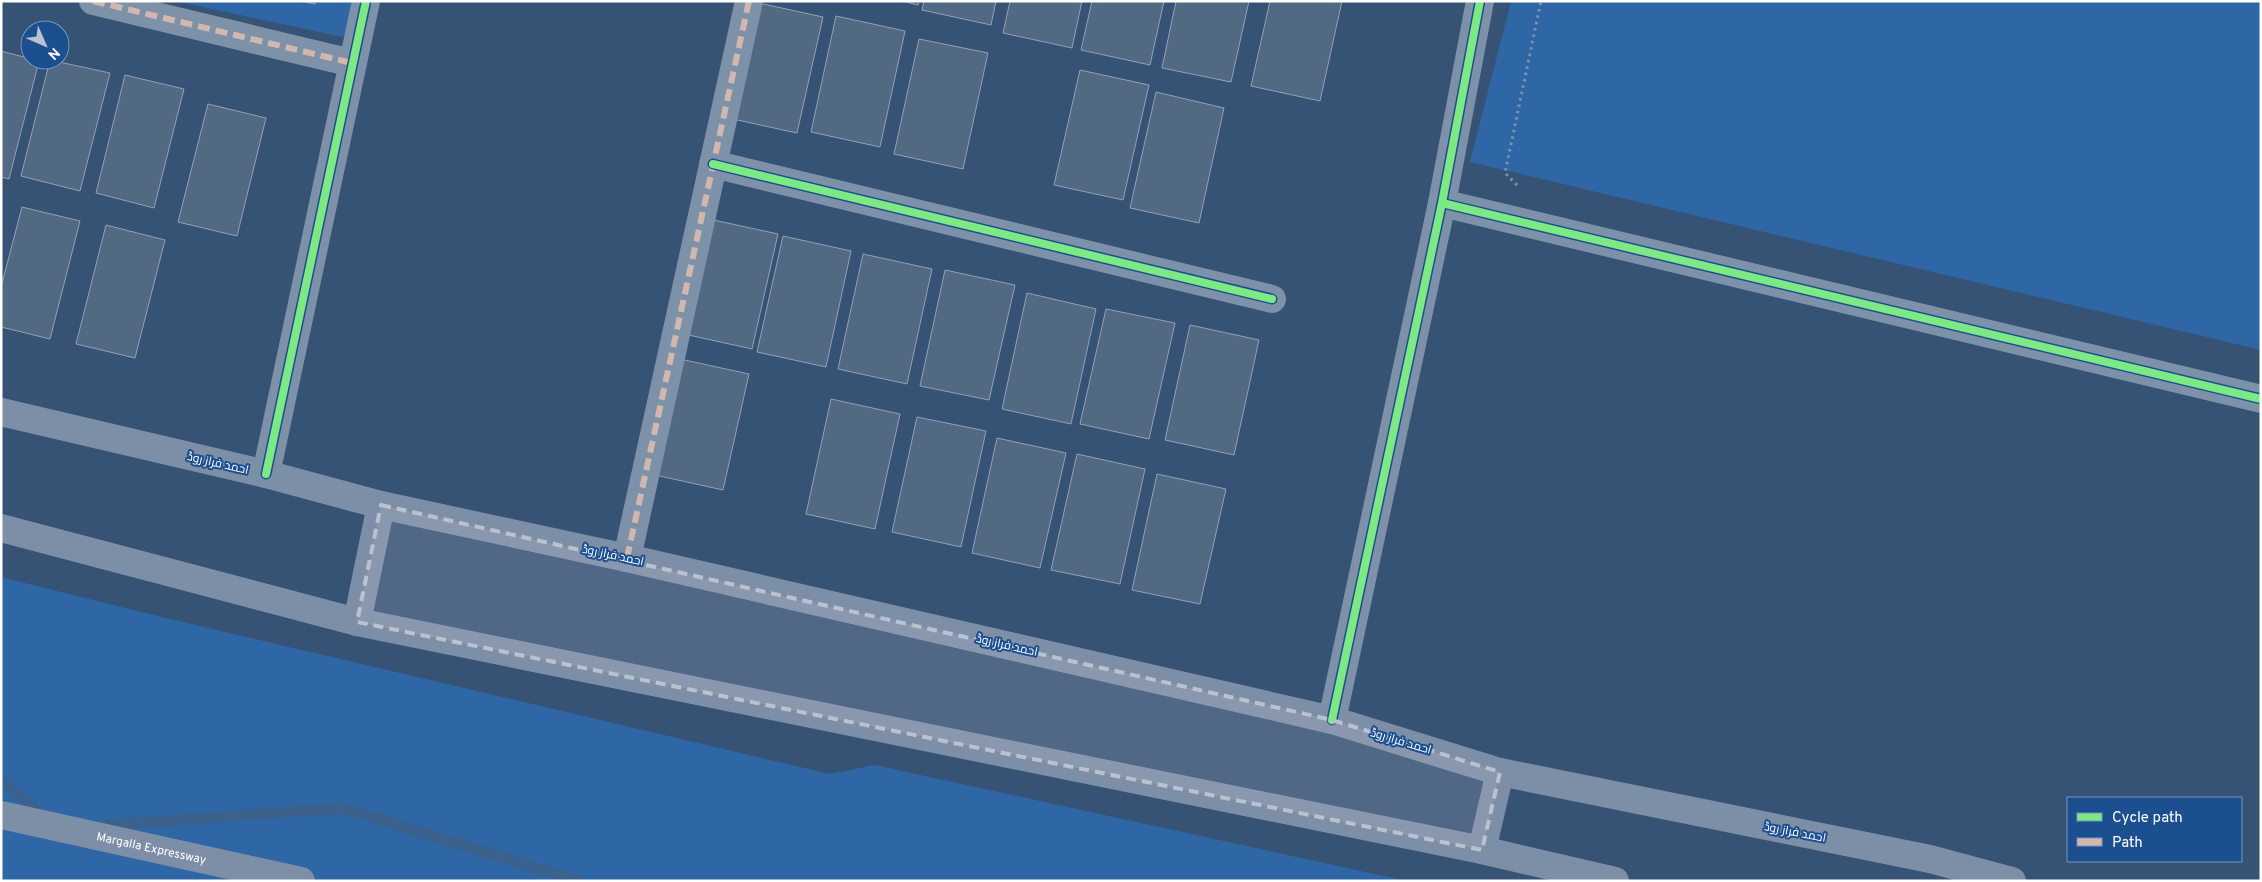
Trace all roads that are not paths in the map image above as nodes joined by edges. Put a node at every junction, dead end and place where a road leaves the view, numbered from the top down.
1 (93, 1) edge
2 (366, 1) edge
3 (749, 1) edge
4 (1480, 1) edge
5 (352, 63) junction
6 (712, 164) junction
7 (1442, 203) junction
8 (1272, 299) dead end
9 (2261, 398) edge
10 (1, 412) edge
11 (266, 474) junction
12 (381, 506) junction
13 (1, 528) edge
14 (627, 558) junction
15 (357, 622) junction
16 (1332, 720) junction
17 (1500, 772) junction
18 (1, 815) edge
19 (1482, 850) junction
20 (301, 881) edge
21 (1615, 881) edge
22 (2012, 881) edge

1 - 5 street
2 - 5 street
3 - 6 street
4 - 7 street
5 - 11 street
6 - 8 street
6 - 14 street
7 - 9 street
7 - 16 street
10 - 11 main road, احمد فراز روڈ
11 - 12 main road, احمد فراز روڈ
12 - 14 main road, احمد فراز روڈ
12 - 15 main road
13 - 15 main road
14 - 16 main road, احمد فراز روڈ
15 - 19 main road
16 - 17 main road, احمد فراز روڈ
17 - 19 main road
17 - 22 main road, احمد فراز روڈ
18 - 20 main road, Margalla Expressway
19 - 21 main road

